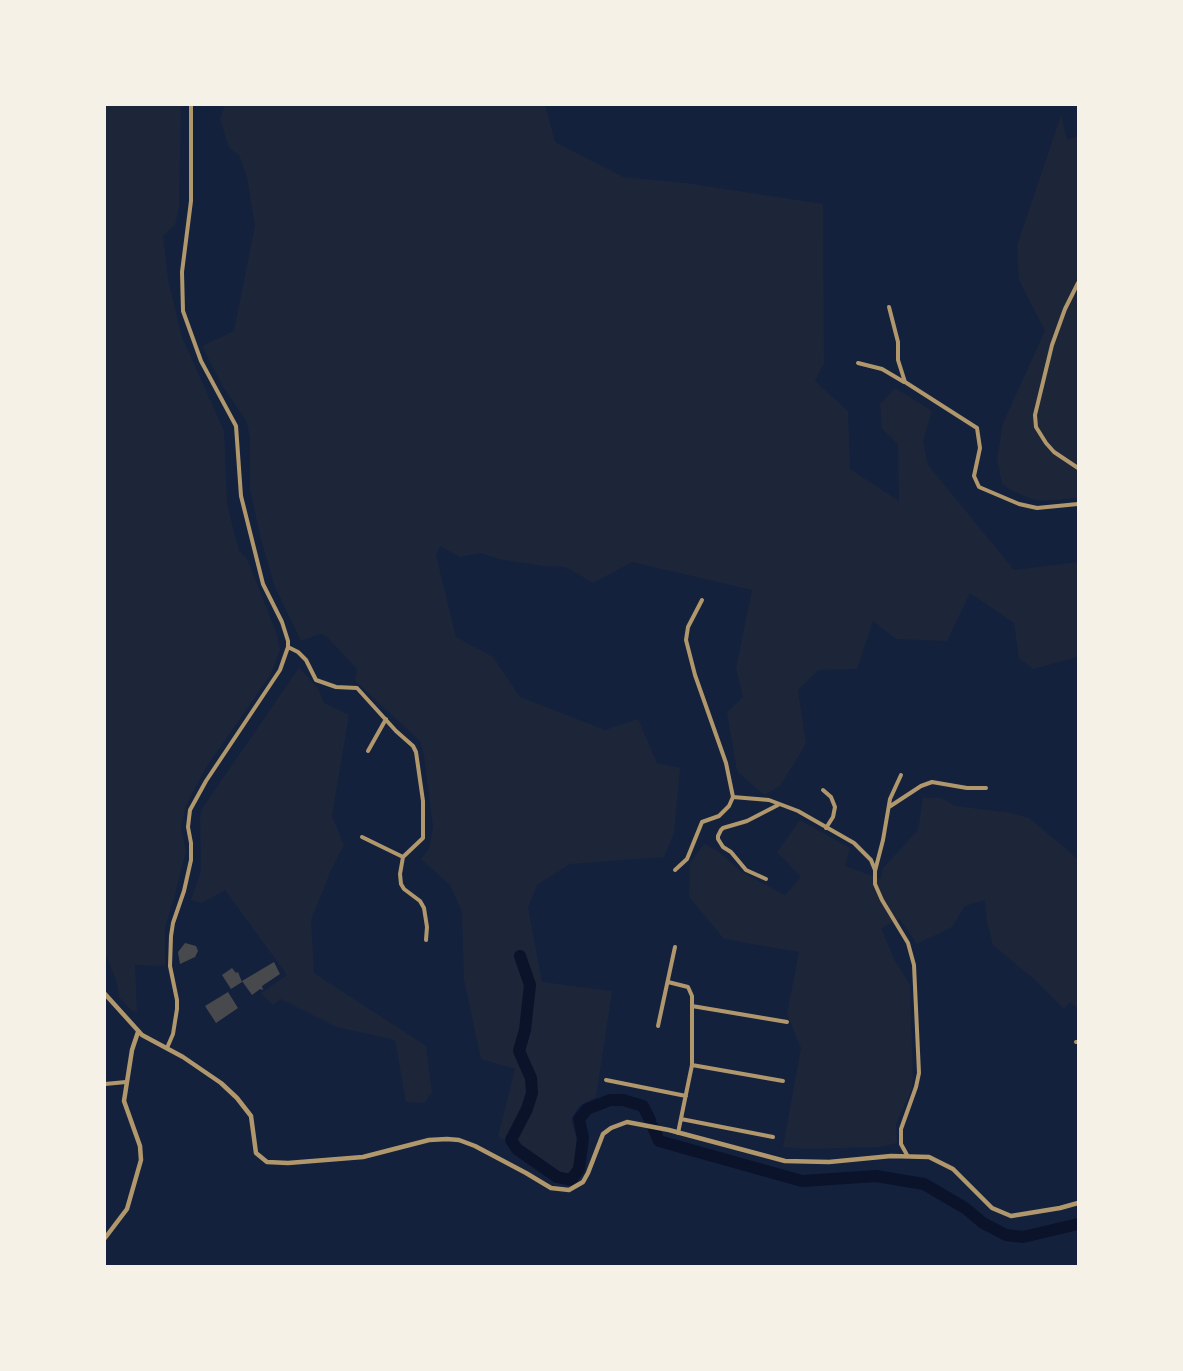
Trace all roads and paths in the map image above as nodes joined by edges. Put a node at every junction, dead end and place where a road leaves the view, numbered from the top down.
1 (191, 105) edge
2 (1078, 283) edge
3 (889, 307) dead end
4 (858, 363) dead end
5 (905, 382) junction
6 (1078, 468) edge
7 (1078, 504) edge
8 (702, 600) dead end
9 (288, 647) junction
10 (386, 719) junction
11 (368, 751) dead end
12 (901, 775) dead end
13 (986, 788) dead end
14 (823, 790) dead end
15 (733, 797) junction
16 (779, 805) junction
17 (890, 807) junction
18 (826, 828) junction
19 (362, 837) dead end
20 (403, 857) junction
21 (675, 870) dead end
22 (875, 871) junction
23 (766, 879) dead end
24 (426, 940) dead end
25 (675, 947) dead end
26 (668, 982) junction
27 (105, 994) edge
28 (692, 1006) junction
29 (787, 1022) dead end
30 (657, 1026) dead end
31 (138, 1032) junction
32 (166, 1048) junction
33 (692, 1065) junction
34 (606, 1080) dead end
35 (783, 1081) dead end
36 (126, 1083) junction
37 (105, 1084) edge
38 (686, 1096) junction
39 (681, 1119) junction
40 (678, 1133) junction
41 (773, 1137) dead end
42 (907, 1155) junction
43 (1078, 1203) edge
44 (105, 1238) edge

1 - 9 street
2 - 6 street
3 - 5 street
4 - 5 street
5 - 7 street
8 - 15 street
9 - 10 street
9 - 32 street
10 - 11 street
10 - 20 street
12 - 17 street
13 - 17 street
14 - 18 street
15 - 16 street
15 - 21 street
16 - 18 street
16 - 23 street
17 - 22 street
18 - 22 street
19 - 20 street
20 - 24 street
22 - 42 street
25 - 26 street
26 - 28 street
26 - 30 street
27 - 31 street
28 - 29 street
28 - 33 street
31 - 32 street
31 - 36 street
32 - 40 street
33 - 35 street
33 - 38 street
34 - 38 street
36 - 37 street
36 - 44 street
38 - 39 street
39 - 40 street
39 - 41 street
40 - 42 street
42 - 43 street

